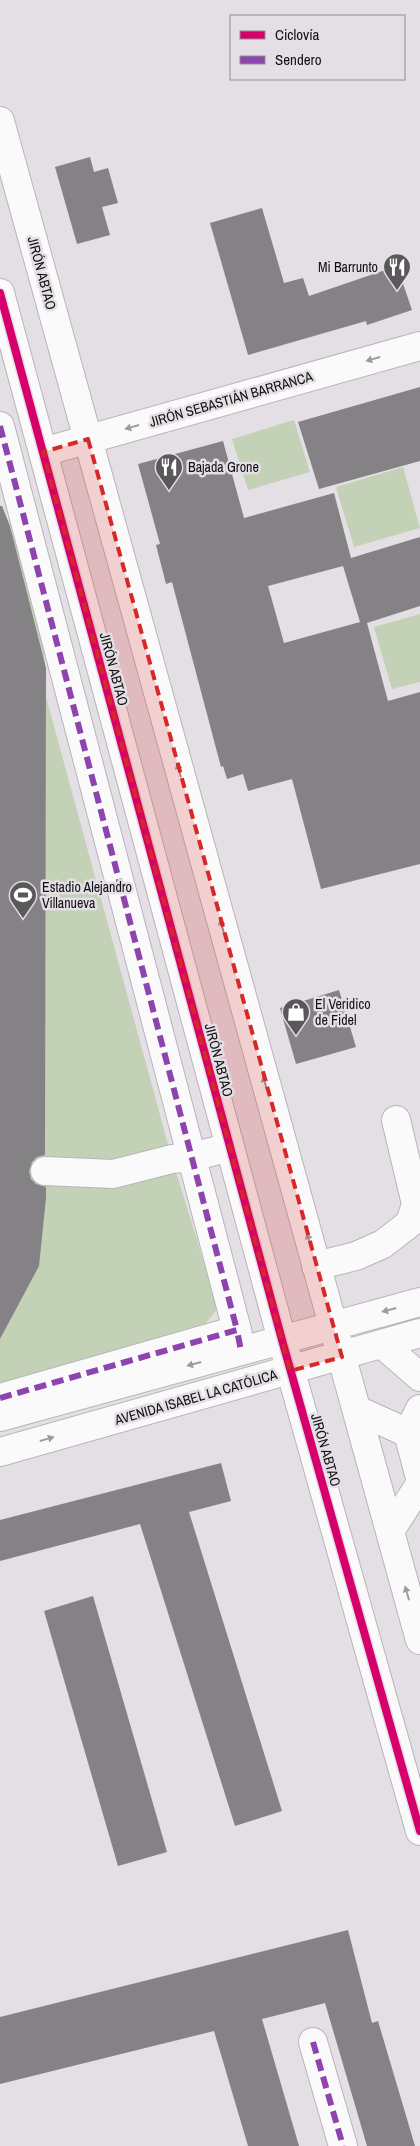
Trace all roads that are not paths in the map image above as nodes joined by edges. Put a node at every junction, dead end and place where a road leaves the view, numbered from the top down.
1 (0, 121) edge
2 (0, 293) edge
3 (5, 329) edge
4 (420, 346) edge
5 (0, 426) edge
6 (88, 439) junction
7 (42, 452) junction
8 (396, 1120) dead end
9 (230, 1147) junction
10 (192, 1157) junction
11 (45, 1170) dead end
12 (316, 1266) junction
13 (420, 1302) edge
14 (333, 1326) junction
15 (420, 1333) edge
16 (282, 1340) junction
17 (239, 1341) junction
18 (382, 1344) junction
19 (342, 1357) junction
20 (290, 1371) junction
21 (420, 1377) edge
22 (0, 1398) edge
23 (357, 1410) junction
24 (0, 1418) edge
25 (414, 1421) edge
26 (0, 1452) edge
27 (420, 1478) edge
28 (420, 1484) edge
29 (390, 1531) junction
30 (420, 1640) edge
31 (419, 1825) edge
32 (313, 2042) dead end
33 (343, 2146) edge

1 - 6 street, JIRÓN ABTAO
2 - 3 street, JIRÓN ABTAO
3 - 7 street, JIRÓN ABTAO
4 -> 6 street, JIRÓN SEBASTIÁN BARRANCA
5 - 10 street
6 - 7 street, JIRÓN SEBASTIÁN BARRANCA
12 -> 6 street, JIRÓN ABTAO
7 - 9 street, JIRÓN ABTAO
8 - 12 street
9 - 10 street
9 - 16 street, JIRÓN ABTAO
10 - 11 street
10 - 17 street
12 - 14 street, JIRÓN ABTAO
13 -> 14 street
14 - 16 street
14 - 19 street, JIRÓN ABTAO
15 - 18 street, AVENIDA ISABEL LA CATÓLICA
16 - 17 street
16 - 20 street, JIRÓN ABTAO
17 - 22 street
17 -> 24 street
18 - 19 street, AVENIDA ISABEL LA CATÓLICA
18 - 21 street
19 - 20 street, AVENIDA ISABEL LA CATÓLICA
19 - 23 street, JIRÓN ABTAO
26 -> 20 street, AVENIDA ISABEL LA CATÓLICA
20 - 31 street, JIRÓN ABTAO
23 - 25 street
23 - 29 street, JIRÓN ABTAO
25 - 27 street
28 - 29 street
30 -> 29 street, JIRÓN ABTAO
32 - 33 street

